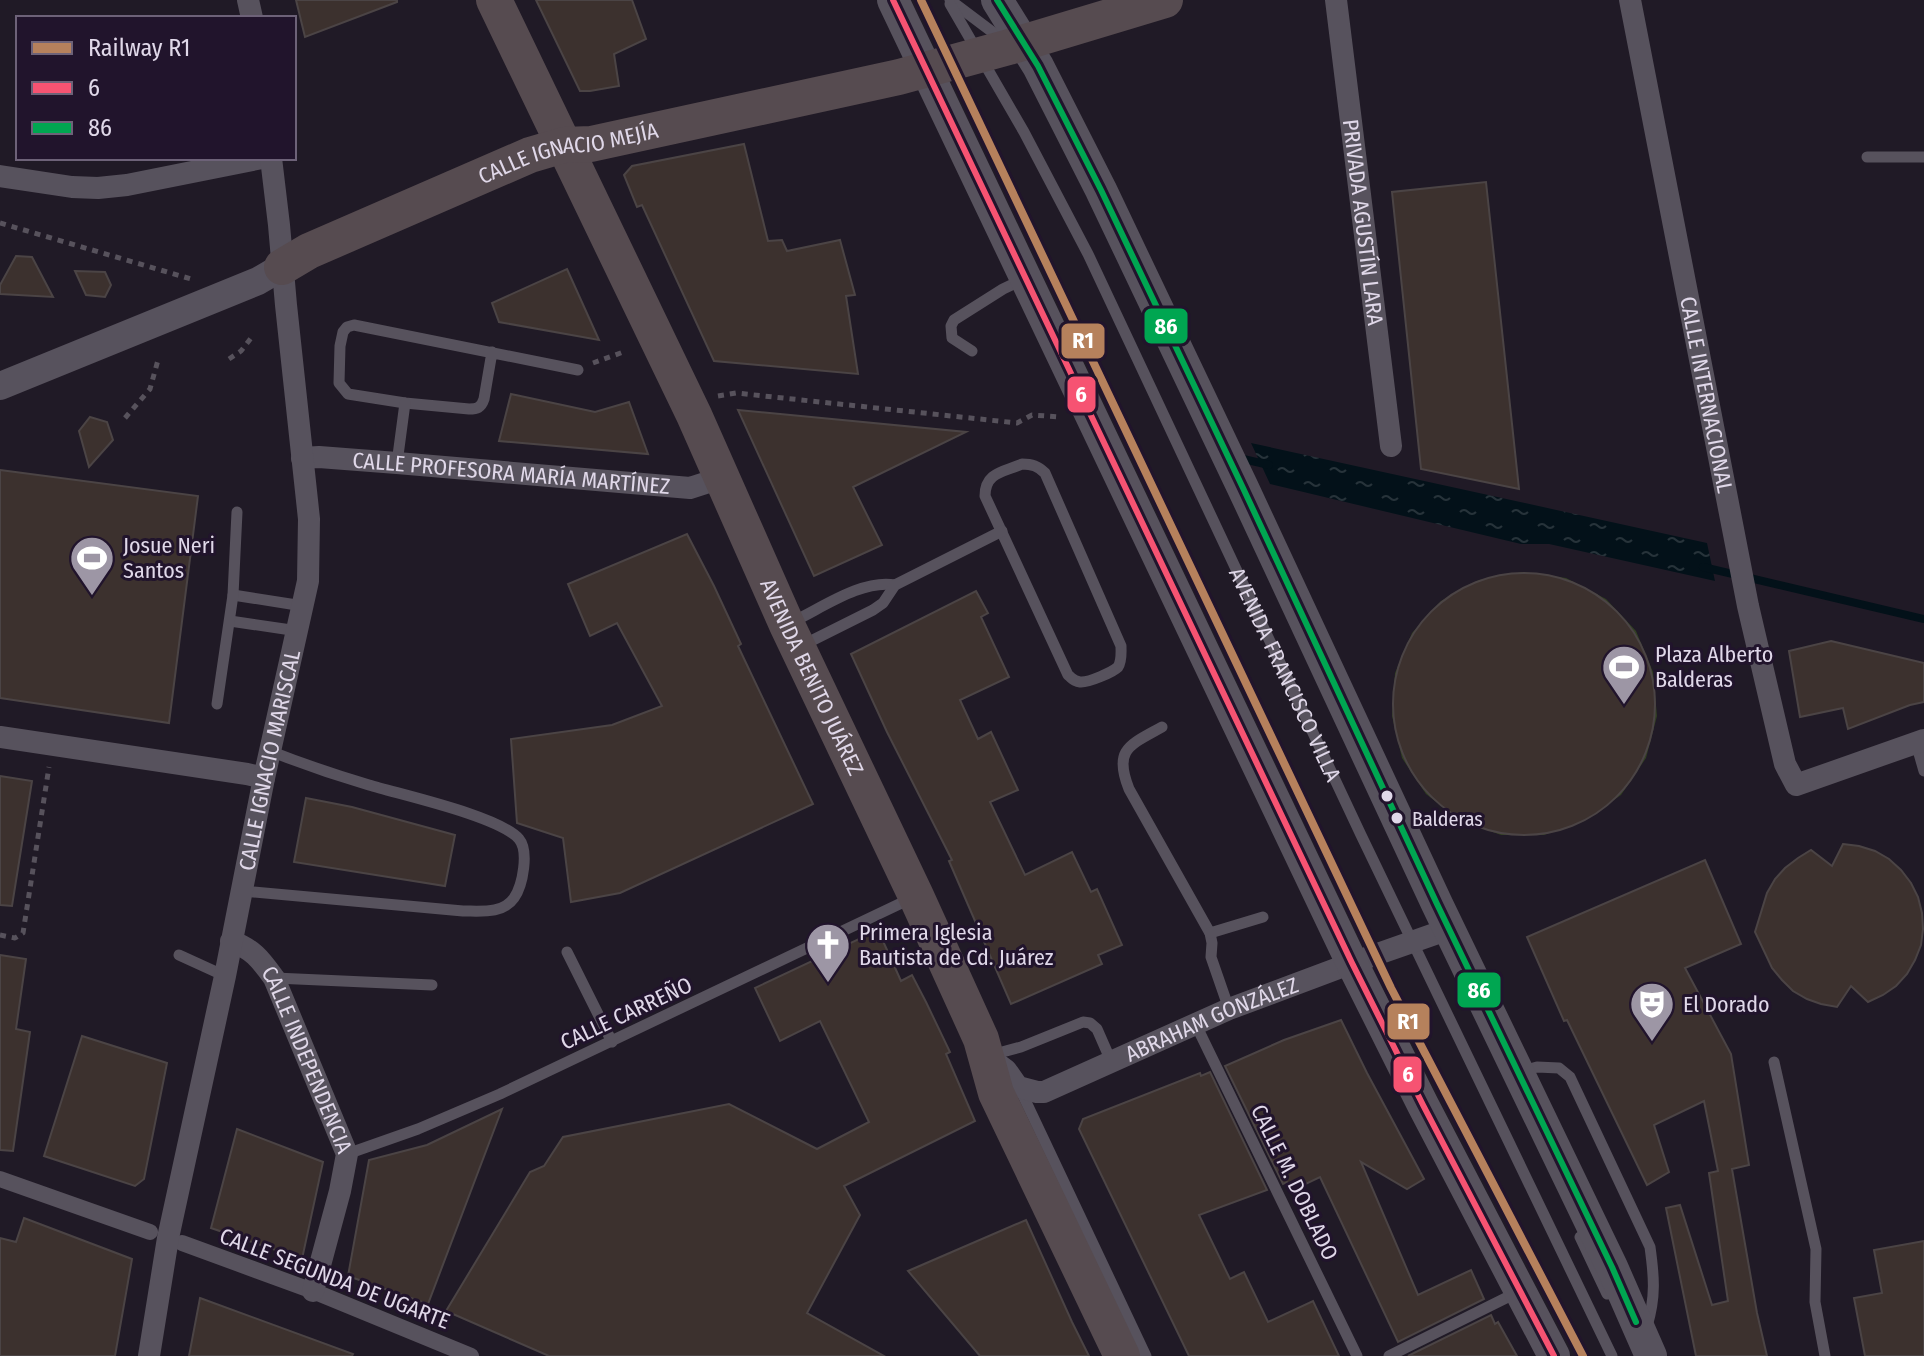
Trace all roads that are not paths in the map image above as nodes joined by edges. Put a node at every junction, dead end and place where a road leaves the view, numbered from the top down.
1 (494, 0) edge
2 (893, 0) edge
3 (949, 0) edge
4 (997, 0) edge
5 (1165, 0) edge
6 (1336, 0) edge
7 (1630, 0) edge
8 (1007, 50) junction
9 (926, 70) junction
10 (564, 145) junction
11 (1867, 157) dead end
12 (1924, 157) edge
13 (252, 160) edge
14 (271, 160) edge
15 (0, 176) edge
16 (1098, 211) dead end
17 (282, 267) junction
18 (1026, 278) junction
19 (972, 351) dead end
20 (1164, 351) dead end
21 (492, 352) junction
22 (578, 370) road end
23 (0, 386) edge
24 (405, 403) junction
25 (1391, 446) dead end
26 (302, 458) junction
27 (397, 463) junction
28 (721, 478) junction
29 (237, 512) dead end
30 (1002, 531) junction
31 (895, 585) junction
32 (233, 595) junction
33 (304, 606) junction
34 (230, 621) junction
35 (298, 631) junction
36 (792, 636) junction
37 (217, 704) dead end
38 (1162, 727) dead end
39 (0, 737) edge
40 (1920, 742) edge
41 (270, 751) junction
42 (1924, 771) edge
43 (264, 778) junction
44 (242, 891) junction
45 (916, 896) junction
46 (1263, 917) dead end
47 (1440, 932) junction
48 (1210, 933) junction
49 (231, 941) junction
50 (1413, 943) junction
51 (567, 952) dead end
52 (179, 955) dead end
53 (1352, 963) junction
54 (225, 976) junction
55 (274, 978) junction
56 (432, 985) dead end
57 (1229, 1009) junction
58 (1196, 1025) junction
59 (612, 1042) junction
60 (986, 1056) junction
61 (1111, 1061) junction
62 (1774, 1062) dead end
63 (1519, 1072) junction
64 (1018, 1087) junction
65 (347, 1154) junction
66 (0, 1179) edge
67 (1575, 1226) dead end
68 (150, 1232) dead end
69 (182, 1243) dead end
70 (313, 1291) junction
71 (1519, 1292) junction
72 (1609, 1298) dead end
73 (1647, 1347) edge
74 (452, 1352) edge
75 (149, 1356) edge
76 (471, 1356) edge
77 (1122, 1356) edge
78 (1146, 1356) edge
79 (1357, 1356) edge
80 (1389, 1356) edge
81 (1554, 1356) edge
82 (1612, 1356) edge
83 (1825, 1356) edge

1 - 10 main road, AVENIDA BENITO JUÁREZ
2 - 9 main road
3 - 8 lane, AVENIDA FRANCISCO VILLA
3 - 8 lane, AVENIDA FRANCISCO VILLA
4 - 8 main road
5 - 8 main road, CALLE IGNACIO MEJÍA
6 - 25 street, PRIVADA AGUSTÍN LARA
7 - 40 street, CALLE INTERNACIONAL
8 - 9 main road, CALLE IGNACIO MEJÍA
8 - 47 main road, AVENIDA FRANCISCO VILLA
8 - 50 lane, AVENIDA FRANCISCO VILLA
9 - 10 main road, CALLE IGNACIO MEJÍA
9 - 18 main road
10 - 17 main road, CALLE IGNACIO MEJÍA
10 - 28 main road, AVENIDA BENITO JUÁREZ
11 - 12 lane
13 - 15 street
14 - 17 street, CALLE IGNACIO MARISCAL
16 - 20 lane
17 - 23 street, CALLE IGNACIO MEJÍA
17 - 26 street, CALLE IGNACIO MARISCAL
18 - 19 lane
18 - 53 main road
21 - 22 lane
21 - 24 lane
21 - 24 lane
24 - 27 lane
26 - 27 street, CALLE PROFESORA MARÍA MARTÍNEZ
26 - 33 street, CALLE IGNACIO MARISCAL
27 - 28 street, CALLE PROFESORA MARÍA MARTÍNEZ
28 - 36 main road, AVENIDA BENITO JUÁREZ
29 - 32 lane
30 - 30 lane
30 - 31 lane
31 - 36 lane
31 - 36 lane
32 - 33 lane
32 - 34 lane
33 - 35 street, CALLE IGNACIO MARISCAL
34 - 35 lane
34 - 37 lane
35 - 41 street, CALLE IGNACIO MARISCAL
36 - 45 main road, AVENIDA BENITO JUÁREZ
38 - 48 lane
39 - 43 street
40 - 42 lane
41 - 43 street, CALLE IGNACIO MARISCAL
41 - 44 lane
43 - 44 street, CALLE IGNACIO MARISCAL
44 - 49 street, CALLE IGNACIO MARISCAL
45 - 59 lane, CALLE CARREÑO
45 - 60 main road, AVENIDA BENITO JUÁREZ
46 - 48 lane
47 - 50 street, ABRAHAM GONZÁLEZ
47 - 63 main road, AVENIDA FRANCISCO VILLA
48 - 57 lane
49 - 54 street, CALLE IGNACIO MARISCAL
49 - 55 street, CALLE INDEPENDENCIA
50 - 53 street, ABRAHAM GONZÁLEZ
50 - 82 lane, AVENIDA FRANCISCO VILLA
51 - 59 lane
52 - 54 lane
53 - 57 street, ABRAHAM GONZÁLEZ
53 - 71 main road
54 - 75 street, CALLE IGNACIO MARISCAL
55 - 56 lane
55 - 65 street, CALLE INDEPENDENCIA
57 - 58 street, ABRAHAM GONZÁLEZ
58 - 61 street, ABRAHAM GONZÁLEZ
58 - 79 lane, CALLE M. DOBLADO
59 - 65 lane, CALLE CARREÑO
60 - 61 lane
60 - 64 street
60 - 77 main road, AVENIDA BENITO JUÁREZ
61 - 64 street, ABRAHAM GONZÁLEZ
62 - 83 lane
63 - 73 main road, AVENIDA FRANCISCO VILLA
63 - 73 lane
64 - 78 lane
65 - 70 street, CALLE INDEPENDENCIA
66 - 68 street
67 - 72 lane
69 - 70 street, CALLE SEGUNDA DE UGARTE
70 - 74 street, CALLE SEGUNDA DE UGARTE
71 - 80 lane
71 - 81 main road
74 - 76 street, CALLE SEGUNDA DE UGARTE

